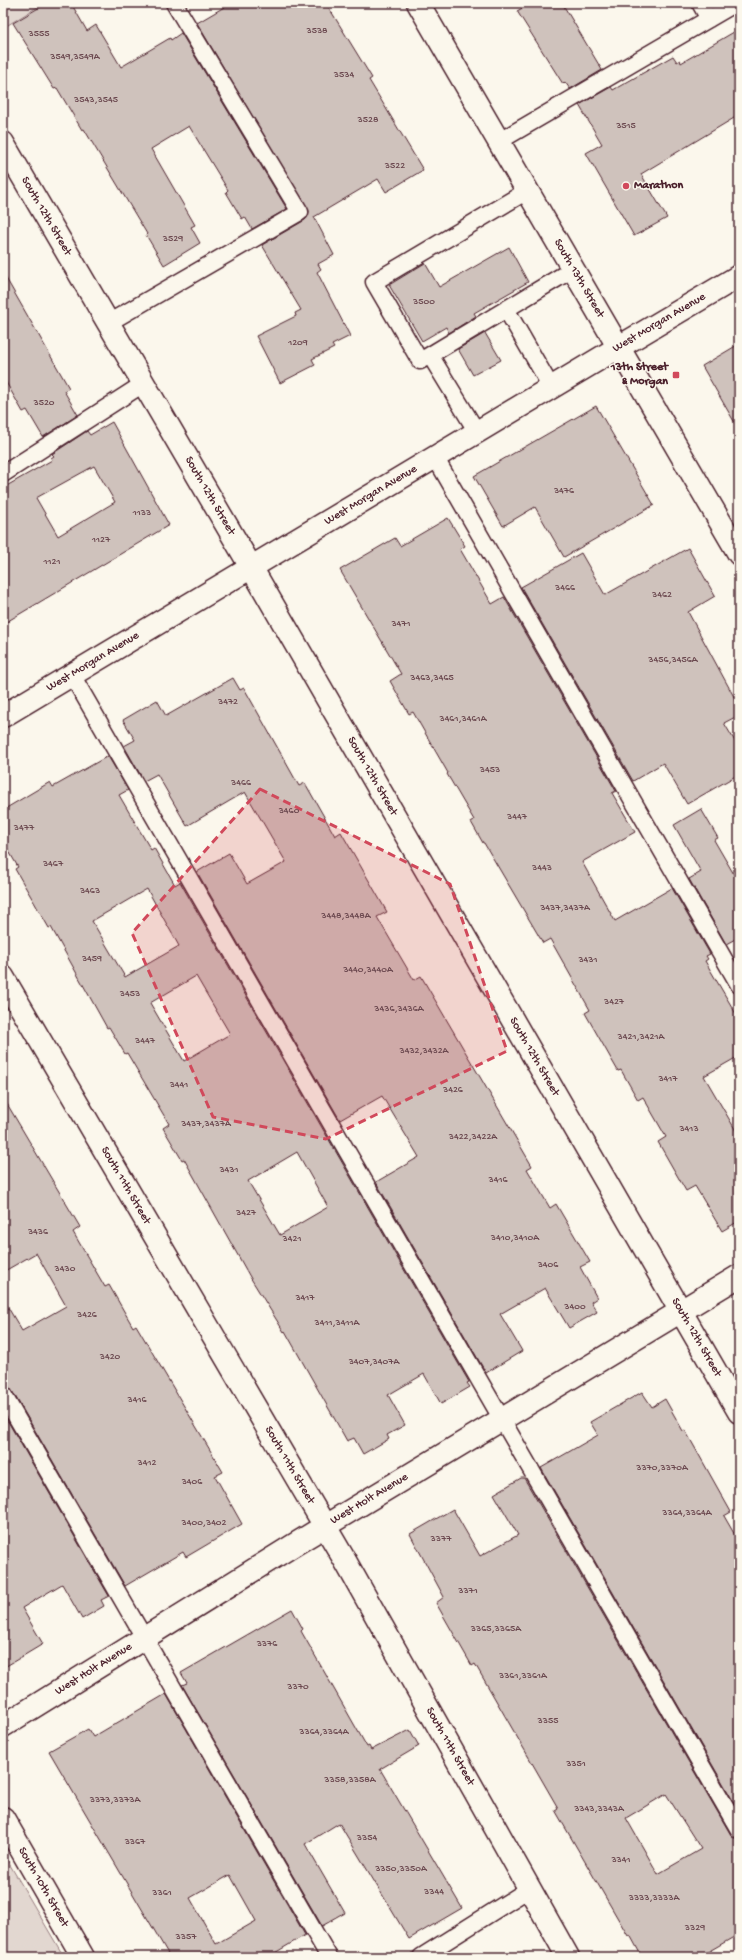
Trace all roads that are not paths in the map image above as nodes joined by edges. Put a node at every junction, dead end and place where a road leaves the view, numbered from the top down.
1 (174, 3) edge
2 (418, 3) edge
3 (700, 3) edge
4 (736, 3) edge
5 (709, 19) junction
6 (498, 142) junction
7 (3, 143) edge
8 (527, 191) junction
9 (573, 269) junction
10 (739, 276) edge
11 (506, 309) junction
12 (108, 324) junction
13 (618, 347) junction
14 (430, 355) junction
15 (143, 384) junction
16 (551, 387) junction
17 (477, 432) junction
18 (435, 457) junction
19 (3, 474) edge
20 (739, 554) edge
21 (251, 567) junction
22 (72, 675) junction
23 (3, 716) edge
24 (3, 977) edge
25 (739, 985) edge
26 (739, 1276) edge
27 (680, 1312) junction
28 (3, 1394) edge
29 (739, 1412) edge
30 (501, 1420) junction
31 (325, 1526) junction
32 (145, 1638) junction
33 (3, 1726) edge
34 (3, 1818) edge
35 (739, 1830) edge
36 (529, 1889) junction
37 (431, 1954) edge
38 (83, 1957) edge
39 (329, 1957) edge
40 (568, 1957) edge

1 - 12 lane
2 - 6 street, South 13th Street
3 - 5 lane
4 - 5 lane
5 - 6 lane
6 - 8 street, South 13th Street
7 - 12 street, South 12th Street
8 - 9 street, South 13th Street
8 - 14 lane
9 - 11 lane
9 - 13 street, South 13th Street
10 - 13 street, West Morgan Avenue
11 - 14 lane
11 - 16 lane
12 - 15 street, South 12th Street
13 - 16 street, West Morgan Avenue
13 - 20 street, South 13th Street
14 - 17 lane
15 - 19 lane
15 - 21 street, South 12th Street
16 - 17 street, West Morgan Avenue
17 - 18 street, West Morgan Avenue
18 - 21 street, West Morgan Avenue
18 - 25 lane
21 - 22 street, West Morgan Avenue
21 - 27 street, South 12th Street
22 - 23 street, West Morgan Avenue
22 - 30 lane
24 - 31 street, South 11th Street
26 - 27 street, West Holt Avenue
27 - 29 street, South 12th Street
27 - 30 street, West Holt Avenue
28 - 32 lane
30 - 31 street, West Holt Avenue
30 - 35 lane
31 - 32 street, West Holt Avenue
31 - 36 street, South 11th Street
32 - 33 street, West Holt Avenue
32 - 39 lane
34 - 38 street, South 10th Street
36 - 37 lane
36 - 40 street, South 11th Street

